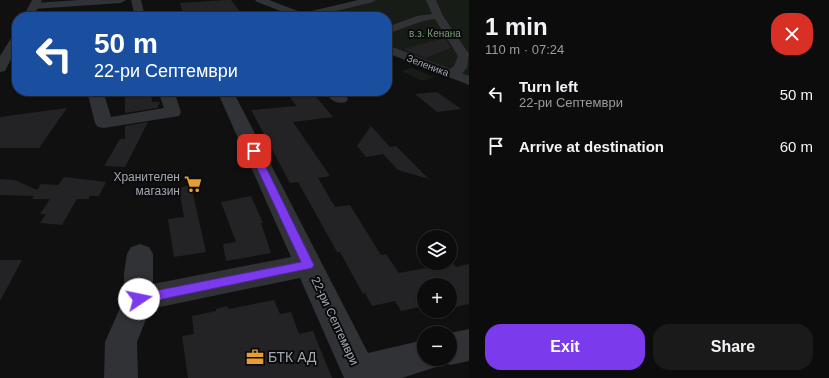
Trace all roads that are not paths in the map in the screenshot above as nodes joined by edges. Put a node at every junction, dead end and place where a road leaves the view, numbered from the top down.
1 (121, 0) edge
2 (136, 0) edge
3 (260, 0) edge
4 (370, 0) edge
5 (431, 0) edge
6 (36, 3) edge
7 (31, 12) edge
8 (139, 12) edge
9 (291, 12) edge
10 (323, 12) edge
11 (438, 16) junction
12 (392, 29) edge
13 (12, 46) edge
14 (392, 51) edge
15 (0, 68) edge
16 (452, 74) junction
17 (469, 81) edge
18 (96, 96) edge
19 (167, 96) edge
20 (227, 96) edge
21 (140, 254) dead end
22 (308, 265) junction
23 (139, 299) junction
24 (469, 345) edge
25 (457, 348) edge
26 (417, 358) edge
27 (360, 375) edge
28 (121, 378) edge

1 - 6 street
2 - 8 street
3 - 9 street
4 - 10 street
5 - 11 street
6 - 7 street
11 - 12 street
11 - 16 street
13 - 15 street
14 - 16 street, Зеленика
16 - 17 street, Зеленика
18 - 19 street
20 - 22 street, 22-ри Септември
21 - 23 street
22 - 23 street
22 - 27 street, 22-ри Септември
23 - 28 street
24 - 25 street
26 - 27 street

